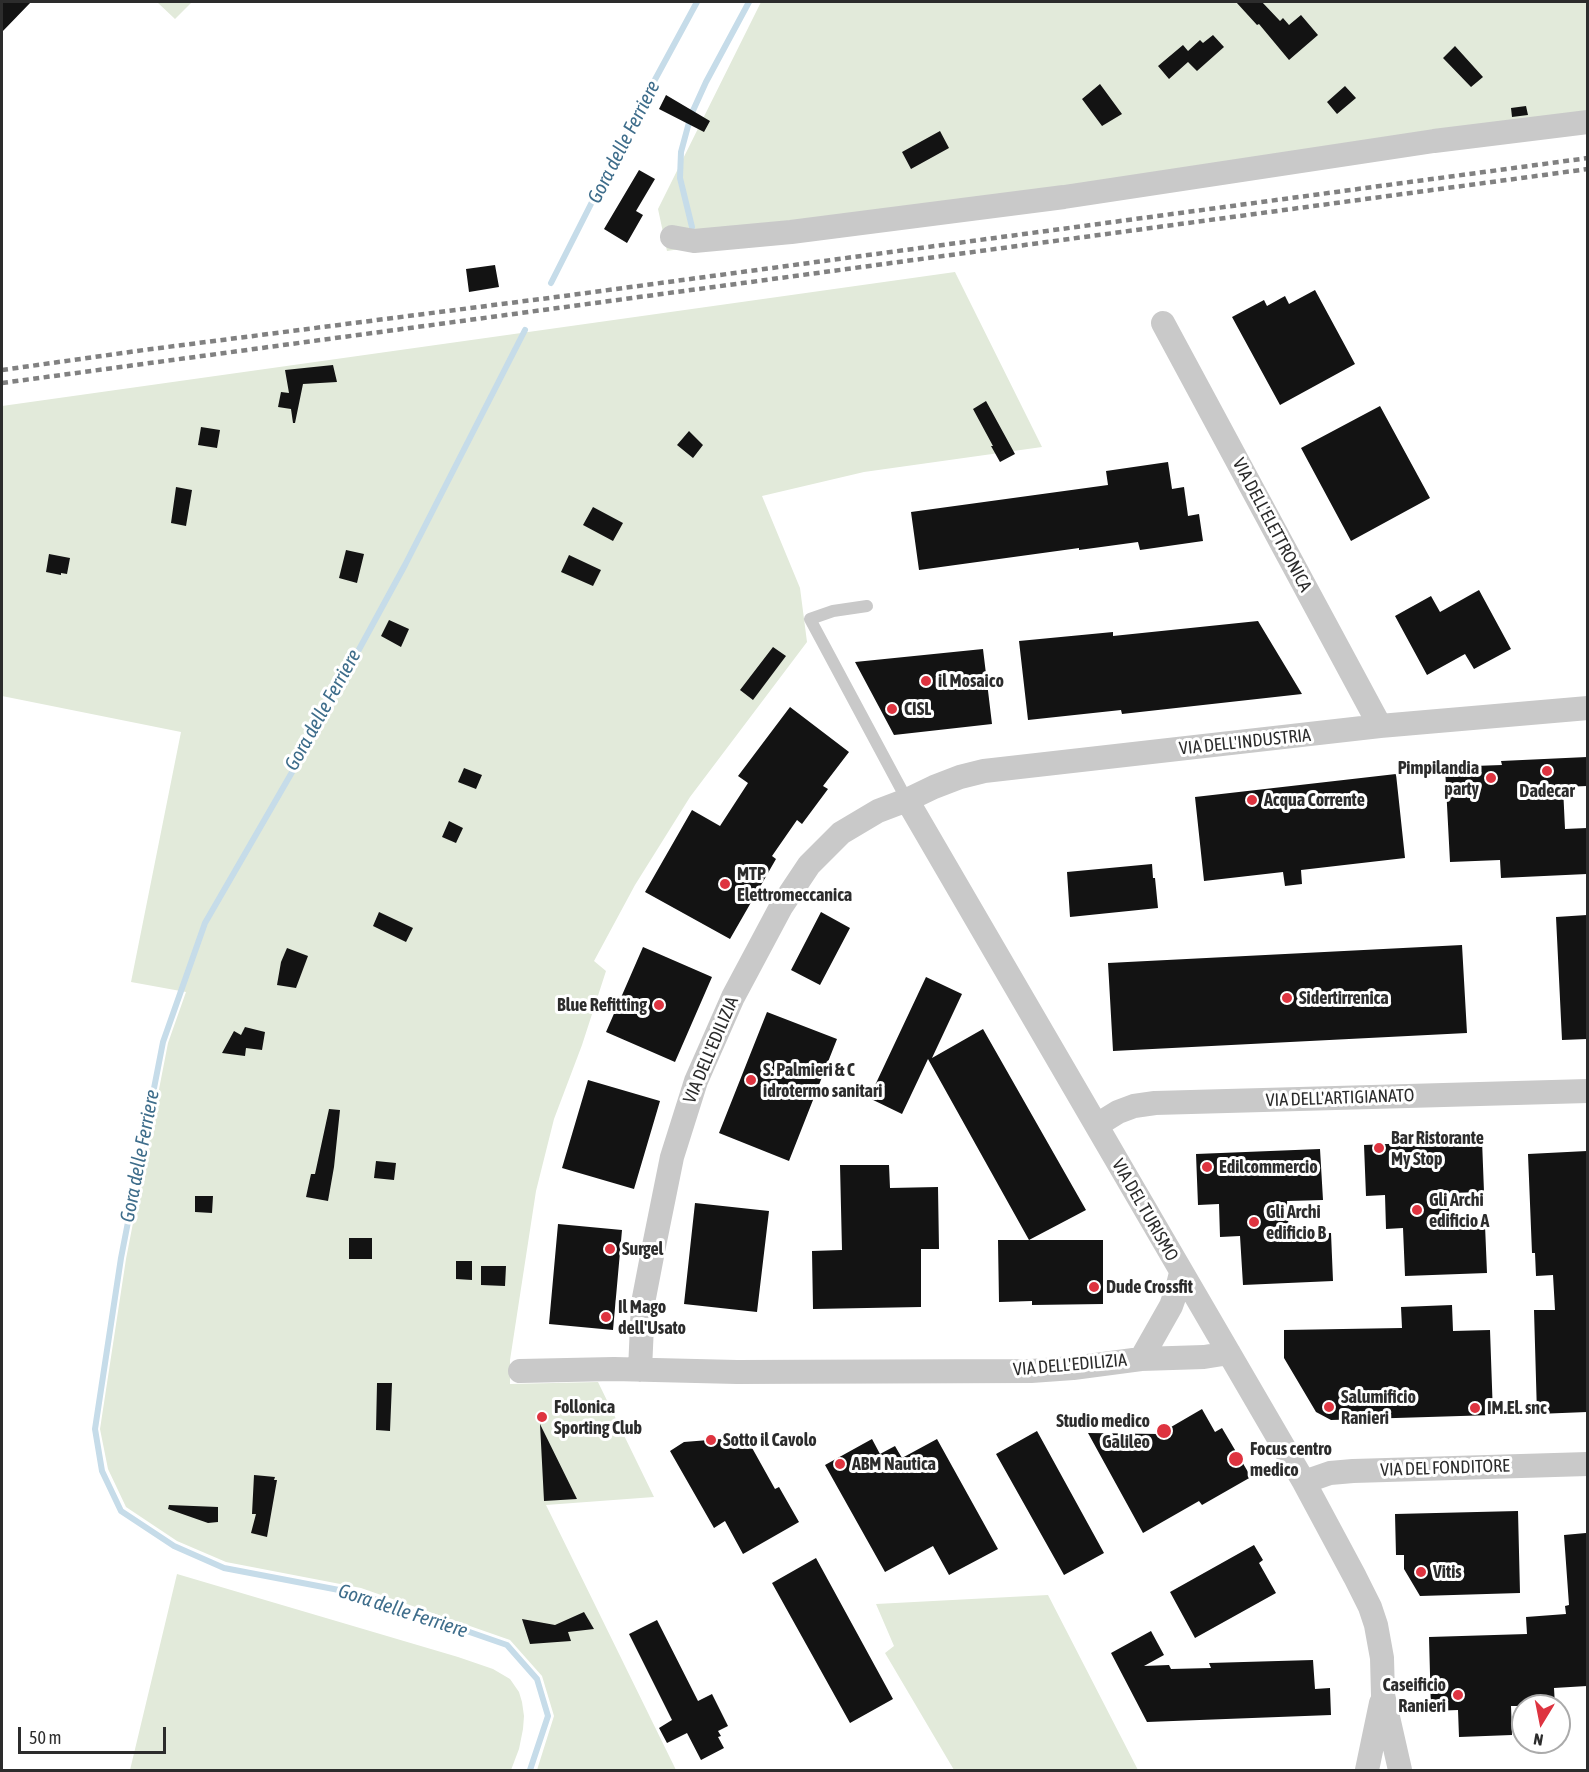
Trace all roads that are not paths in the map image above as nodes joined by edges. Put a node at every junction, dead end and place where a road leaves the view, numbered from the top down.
1 (1587, 122) edge
2 (672, 237) dead end
3 (1163, 323) dead end
4 (867, 606) dead end
5 (1587, 708) edge
6 (1380, 726) junction
7 (907, 800) junction
8 (1587, 1091) edge
9 (1097, 1125) junction
10 (1181, 1273) junction
11 (1229, 1353) junction
12 (1141, 1359) junction
13 (520, 1371) dead end
14 (625, 1374) junction
15 (1587, 1464) edge
16 (1304, 1482) junction
17 (1383, 1695) junction
18 (1367, 1770) edge
19 (1400, 1770) edge

1 - 2 street
3 - 6 street, VIA DELL'ELETTRONICA
4 - 7 lane
5 - 6 street, VIA DELL'INDUSTRIA
6 - 7 street, VIA DELL'INDUSTRIA
7 - 9 street, VIA DEL TURISMO
7 - 14 street, VIA DELL'EDILIZIA
8 - 9 street, VIA DELL'ARTIGIANATO
9 - 10 street, VIA DEL TURISMO
10 - 11 street, VIA DEL TURISMO
10 - 12 street, VIA DELL'EDILIZIA
11 - 12 street, VIA DELL'EDILIZIA
11 - 16 street, VIA DEL TURISMO
12 - 14 street, VIA DELL'EDILIZIA
13 - 14 street, VIA DELL'EDILIZIA
15 - 16 street, VIA DEL FONDITORE
16 - 17 street, VIA DEL TURISMO
17 - 18 street, VIA DEL TURISMO
17 - 19 street, VIA DEL TURISMO

